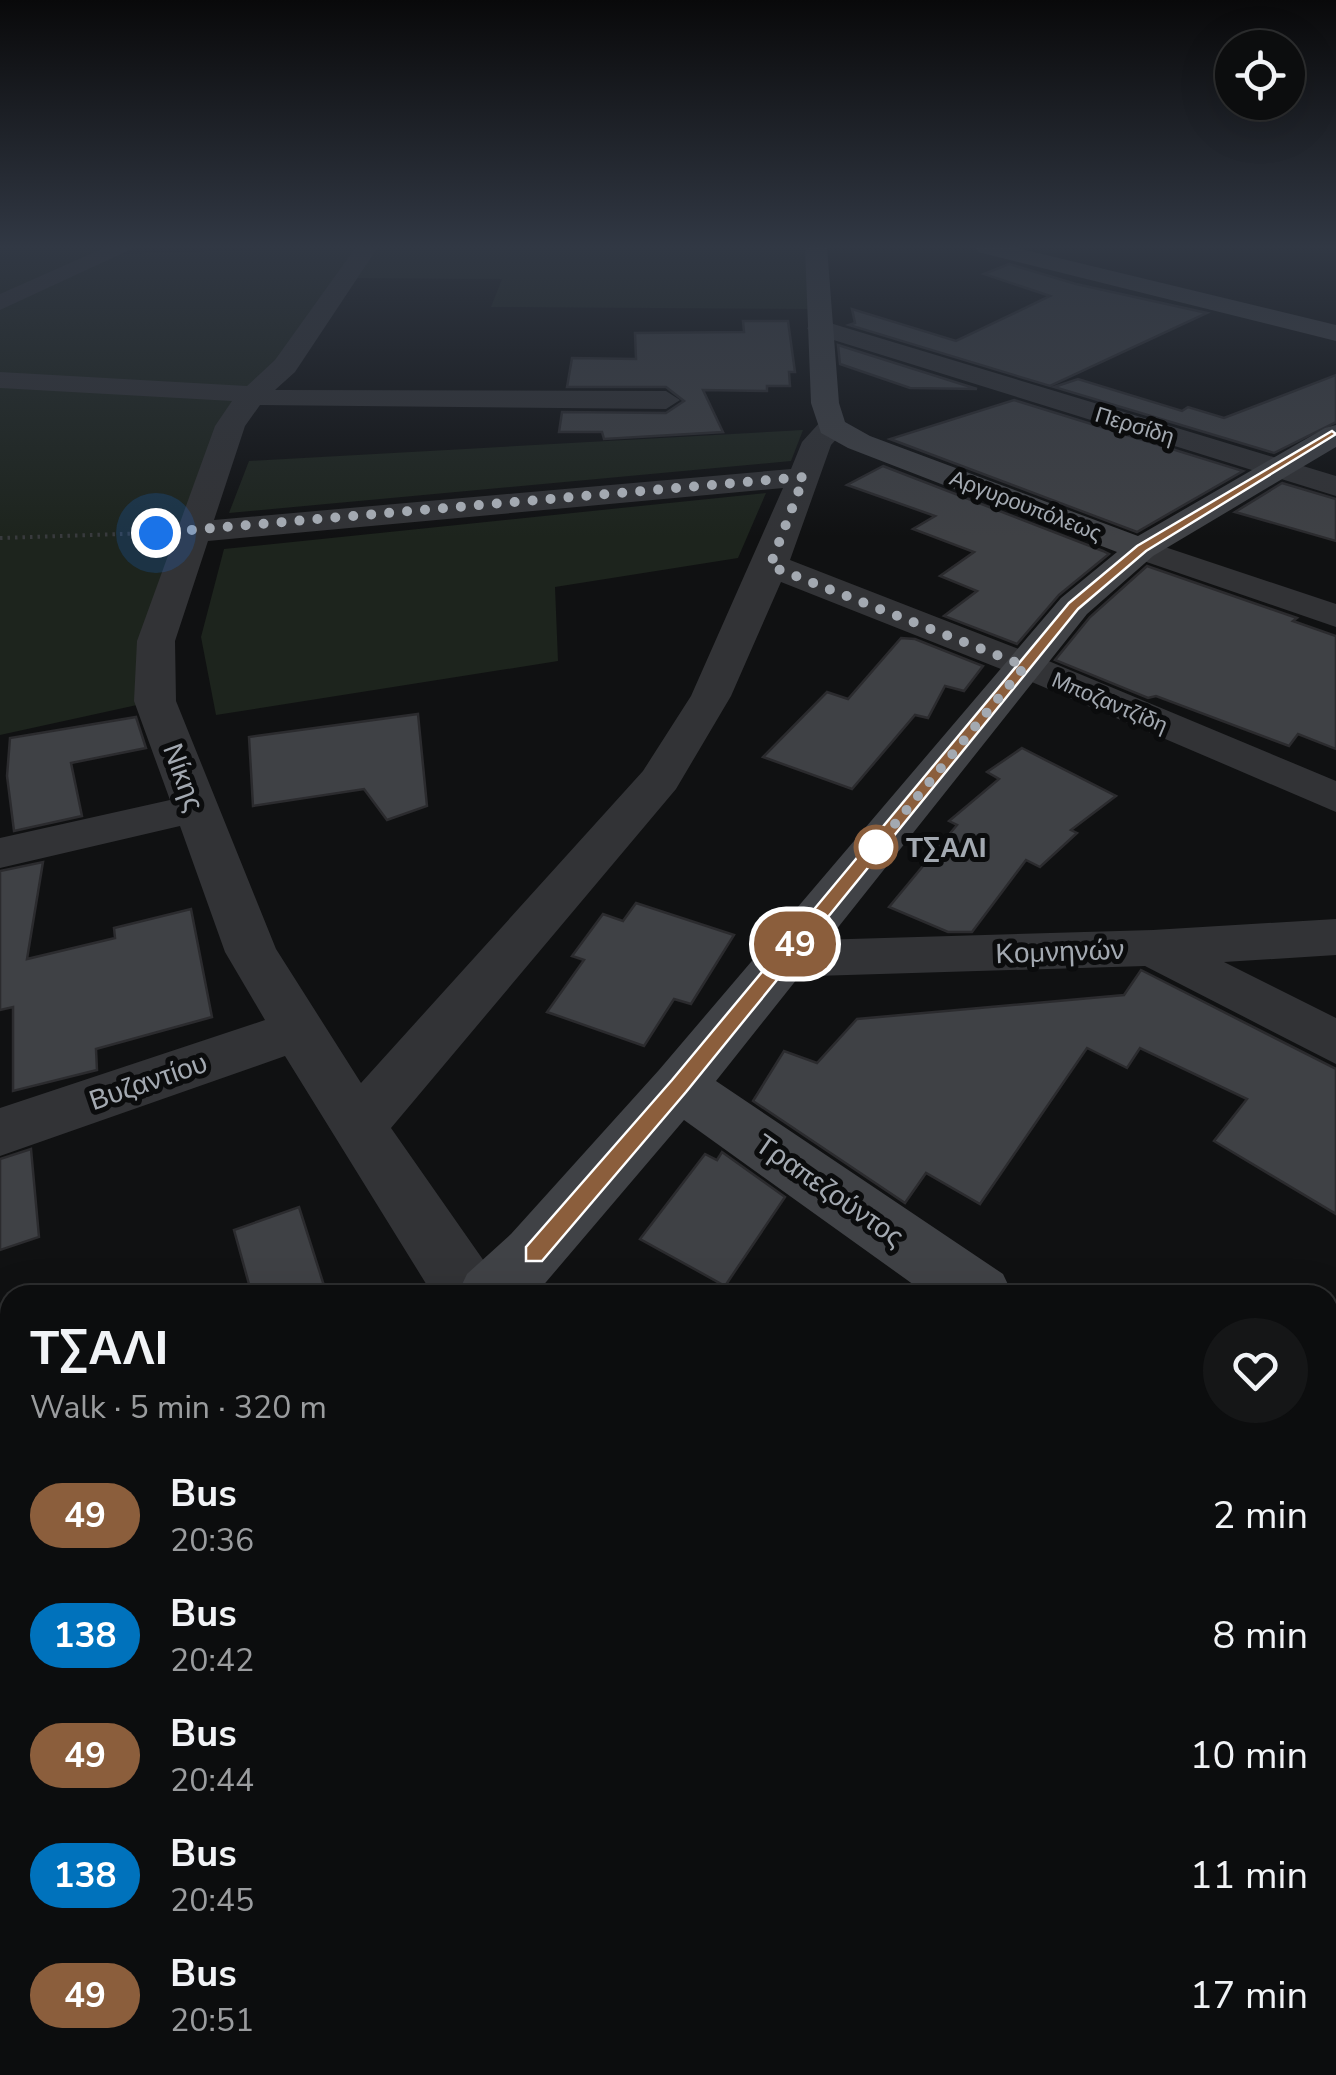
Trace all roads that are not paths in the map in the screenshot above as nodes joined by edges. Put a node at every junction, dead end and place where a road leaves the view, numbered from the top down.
1 (300, 344) edge
2 (821, 344) edge
3 (872, 344) edge
4 (0, 380) edge
5 (254, 396) junction
6 (666, 400) dead end
7 (832, 426) junction
8 (1336, 434) edge
9 (1276, 468) junction
10 (804, 477) junction
11 (1336, 486) edge
12 (196, 532) junction
13 (1141, 548) junction
14 (770, 566) junction
15 (1336, 616) edge
16 (1025, 666) junction
17 (1336, 798) edge
18 (196, 808) junction
19 (0, 853) edge
20 (1336, 936) edge
21 (1153, 948) junction
22 (783, 959) junction
23 (297, 1030) junction
24 (1336, 1043) edge
25 (679, 1086) junction
26 (357, 1127) junction
27 (0, 1132) edge
28 (512, 1274) edge
29 (463, 1285) edge
30 (966, 1285) edge

1 - 5 street, Νίκης
2 - 7 street
3 - 9 street, Περσίδη
4 - 5 street
5 - 6 street
5 - 12 street, Νίκης
7 - 10 street
7 - 13 street, Αργυρουπόλεως
8 - 9 street
9 - 11 street, Περσίδη
9 - 13 street
10 - 12 street
10 - 14 street
12 - 18 street, Νίκης
13 - 15 street, Αργυρουπόλεως
13 - 16 street
14 - 16 street, Μποζαντζίδη
14 - 26 street
16 - 17 street, Μποζαντζίδη
16 - 22 street
18 - 19 street
18 - 23 street, Νίκης
20 - 21 street, Κομνηνών
21 - 22 street, Κομνηνών
21 - 24 street
22 - 25 street
23 - 26 street, Νίκης
23 - 27 street, Βυζαντίου
25 - 28 street
25 - 30 street, Τραπεζούντος
26 - 29 street, Νίκης

